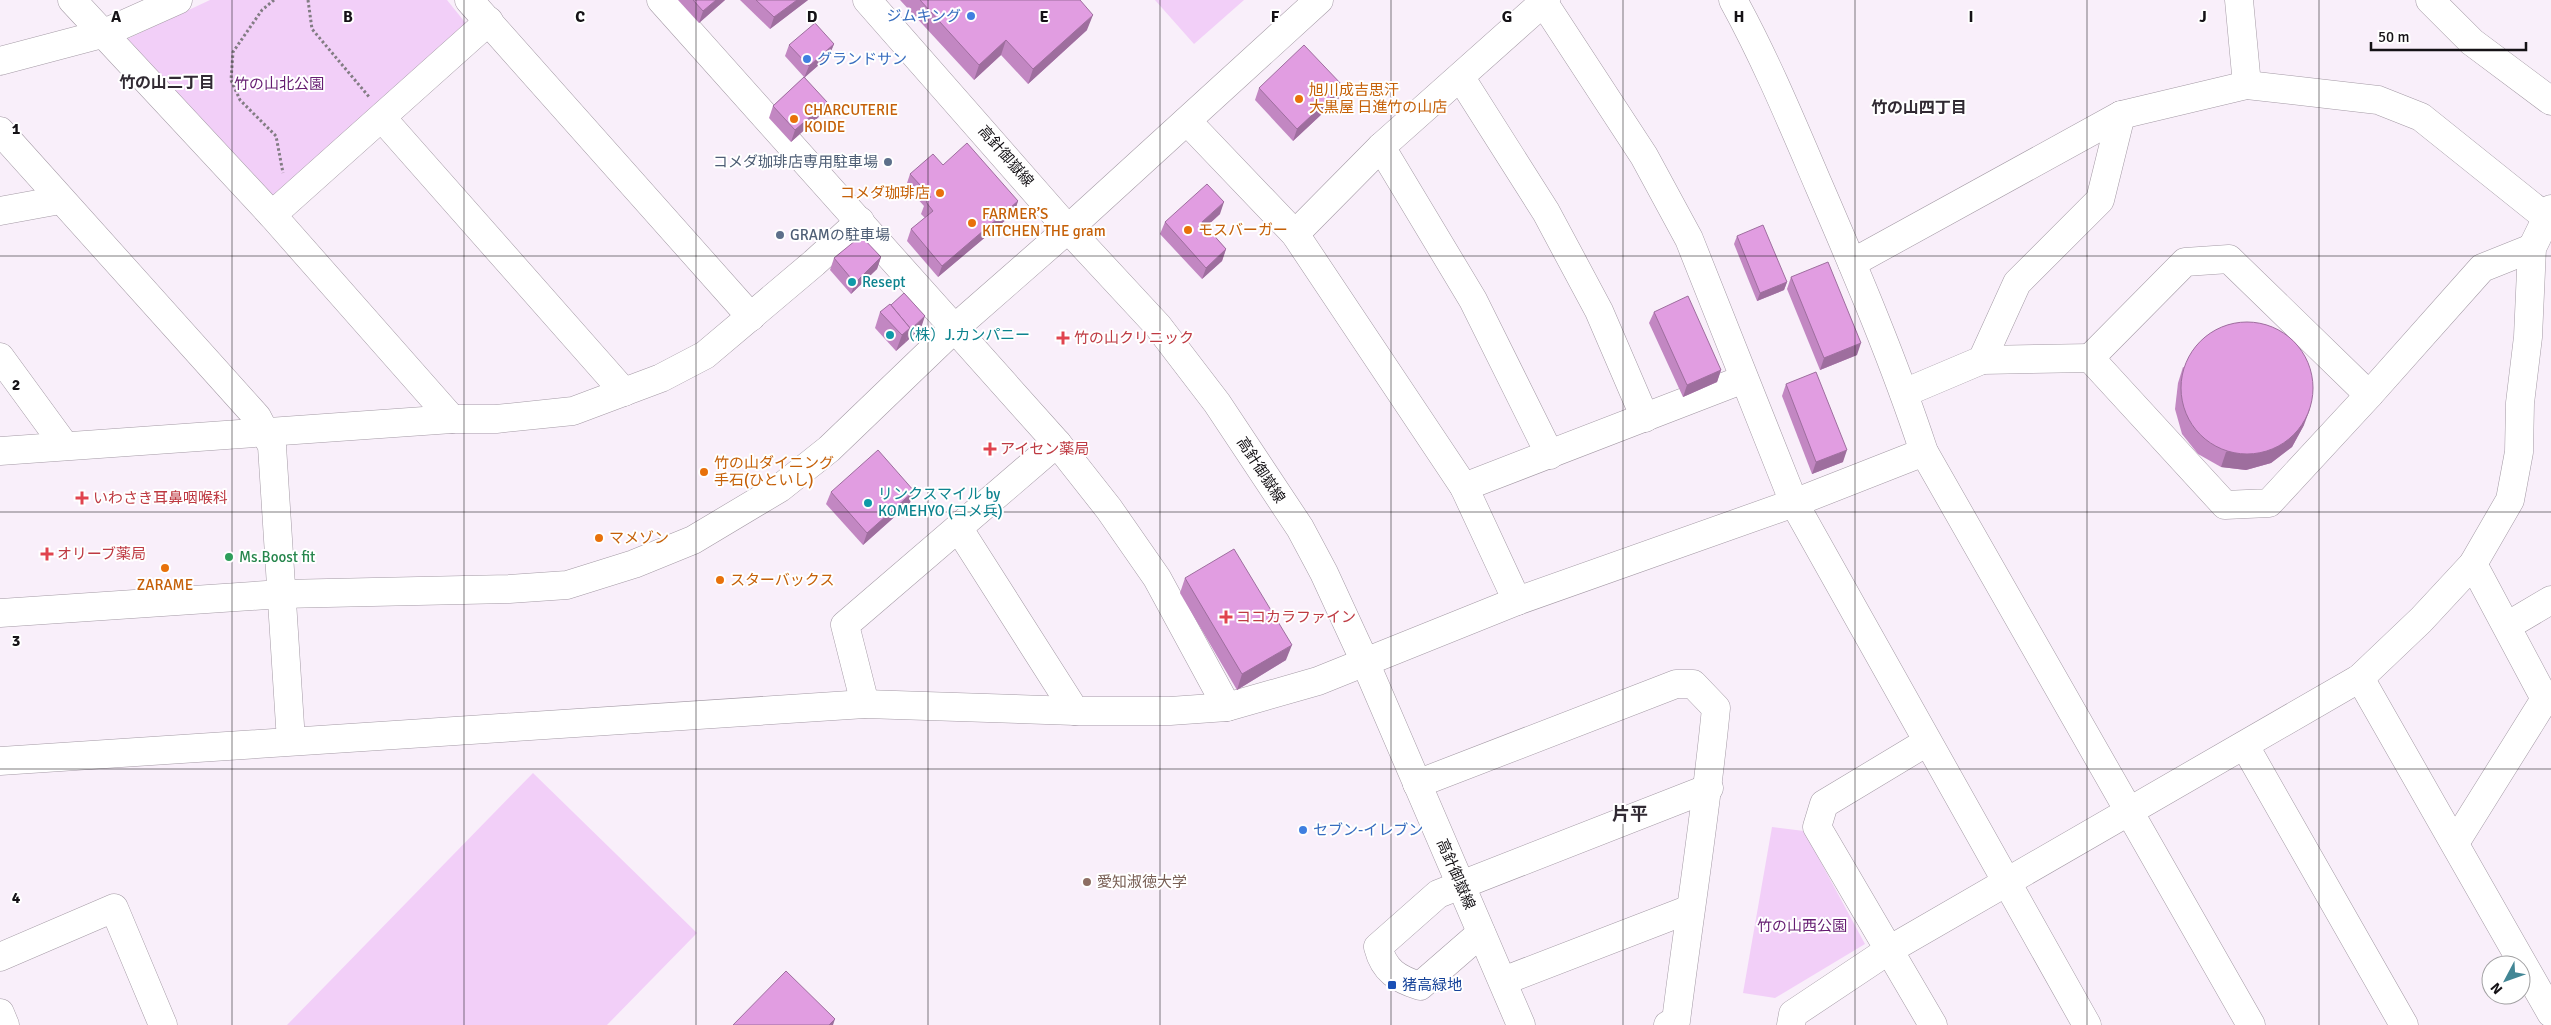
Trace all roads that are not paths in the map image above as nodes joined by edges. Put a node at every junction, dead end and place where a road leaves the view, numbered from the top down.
1 (72, 0) edge
2 (178, 0) edge
3 (468, 0) edge
4 (661, 0) edge
5 (867, 0) edge
6 (1319, 0) edge
7 (1733, 0) edge
8 (2239, 0) edge
9 (2430, 0) edge
10 (1545, 2) edge
11 (489, 21) junction
12 (102, 34) junction
13 (0, 61) edge
14 (1461, 78) junction
15 (2247, 85) junction
16 (2551, 101) edge
17 (2121, 115) junction
18 (382, 118) junction
19 (1188, 121) junction
20 (0, 131) edge
21 (1381, 147) junction
22 (60, 200) junction
23 (0, 211) edge
24 (278, 211) junction
25 (2549, 214) edge
26 (860, 221) junction
27 (1068, 229) junction
28 (1295, 234) junction
29 (2532, 248) junction
30 (1852, 263) junction
31 (751, 317) junction
32 (954, 328) junction
33 (2540, 340) edge
34 (0, 357) edge
35 (2090, 358) junction
36 (1982, 360) junction
37 (1744, 379) junction
38 (624, 392) junction
39 (1904, 393) junction
40 (2369, 396) junction
41 (1644, 418) junction
42 (452, 419) junction
43 (266, 433) junction
44 (1057, 443) junction
45 (65, 446) junction
46 (0, 451) edge
47 (1924, 452) junction
48 (1550, 455) junction
49 (1464, 488) junction
50 (1794, 503) junction
51 (959, 529) junction
52 (2473, 564) junction
53 (282, 594) junction
54 (2551, 600) edge
55 (1517, 601) junction
56 (0, 613) edge
57 (2507, 626) junction
58 (1365, 662) junction
59 (2360, 678) junction
60 (865, 704) junction
61 (1227, 707) junction
62 (1075, 711) junction
63 (291, 741) junction
64 (1927, 742) junction
65 (2244, 746) junction
66 (0, 762) edge
67 (1417, 784) junction
68 (1708, 788) junction
69 (2127, 810) junction
70 (2455, 844) junction
71 (2006, 881) junction
72 (1460, 885) junction
73 (1690, 909) junction
74 (1481, 933) junction
75 (1890, 950) junction
76 (0, 957) edge
77 (1503, 981) junction
78 (0, 1013) edge
79 (2551, 1013) edge
80 (5, 1025) edge
81 (163, 1025) edge
82 (1521, 1025) edge
83 (1668, 1025) edge
84 (1791, 1025) edge
85 (1933, 1025) edge
86 (2087, 1025) edge
87 (2251, 1025) edge
88 (2404, 1025) edge

1 - 12 street
2 - 12 street
3 - 11 street
4 - 26 street
5 - 27 street, 高針御嶽線
6 - 19 street
7 - 30 street
8 - 15 street
9 - 16 street
10 - 14 street
10 - 37 street
11 - 18 street
11 - 31 street
12 - 13 street
12 - 24 street
14 - 21 street
14 - 41 street
15 - 17 street
15 - 25 street
17 - 30 street
17 - 36 street
18 - 24 street
18 - 38 street
19 - 27 street
19 - 28 street
20 - 22 street
21 - 28 street
21 - 48 street
22 - 23 street
22 - 43 street
24 - 42 street
25 - 29 street
26 - 31 street
26 - 32 street
27 - 32 street
27 - 58 street, 高針御嶽線
28 - 49 street
29 - 33 street
29 - 40 street
30 - 39 street
31 - 38 street
32 - 44 street
32 - 53 street
33 - 52 street
34 - 45 street
35 - 36 street
35 - 40 street
35 - 40 street
36 - 39 street
37 - 41 street
37 - 50 street
38 - 42 street
39 - 47 street
41 - 48 street
42 - 43 street
43 - 45 street
43 - 53 street
44 - 51 street
44 - 61 street
45 - 46 street
47 - 50 street
47 - 69 street
48 - 49 street
49 - 55 street
50 - 55 street
50 - 64 street
51 - 60 street
51 - 62 street
52 - 57 street
52 - 59 street
53 - 56 street
53 - 63 street
54 - 57 street
55 - 58 street
57 - 70 street
58 - 61 street
58 - 67 street, 高針御嶽線
59 - 65 street
59 - 70 street
60 - 62 street
60 - 63 street
61 - 62 street
63 - 66 street
64 - 71 street
64 - 75 street
65 - 69 street
65 - 88 street
67 - 68 street
67 - 72 street, 高針御嶽線
68 - 72 street
68 - 73 street
69 - 71 street
69 - 87 street
70 - 79 street
71 - 75 street
71 - 86 street
72 - 74 street, 高針御嶽線
72 - 74 street
73 - 77 street
73 - 83 street
74 - 77 street, 高針御嶽線
75 - 84 street
75 - 85 street
76 - 81 street
77 - 82 street, 高針御嶽線
78 - 80 street

